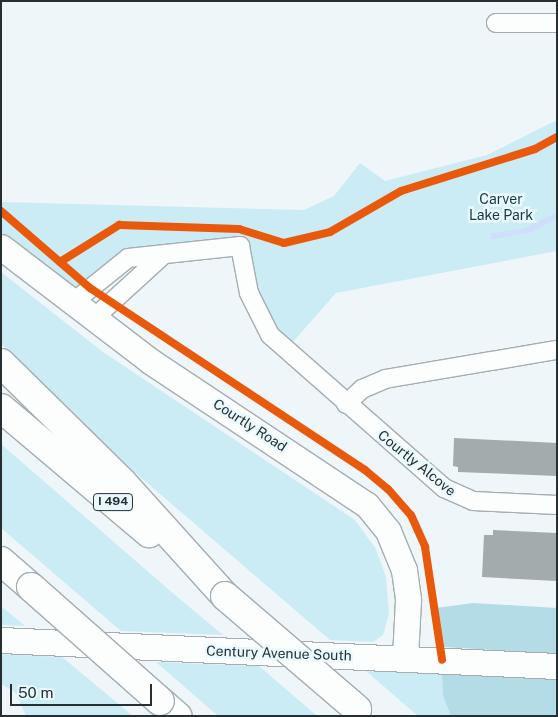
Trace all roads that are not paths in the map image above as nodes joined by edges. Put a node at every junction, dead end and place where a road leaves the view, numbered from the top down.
1 (496, 23) dead end
2 (557, 23) edge
3 (1, 247) edge
4 (162, 256) junction
5 (71, 304) junction
6 (93, 319) junction
7 (557, 350) edge
8 (1, 363) edge
9 (346, 404) junction
10 (1, 408) edge
11 (557, 505) edge
12 (1, 561) edge
13 (1, 567) edge
14 (31, 587) junction
15 (226, 596) junction
16 (1, 640) edge
17 (405, 658) junction
18 (557, 666) edge
19 (169, 708) edge
20 (361, 712) edge

1 - 2 street
3 - 5 street, Courtly Road
4 - 5 street, Courtly Alcove
4 - 6 street
4 - 9 street, Courtly Alcove
5 - 6 street, Courtly Road
6 - 17 street, Courtly Road
7 - 9 street
8 - 15 highway
9 - 11 street, Courtly Alcove
10 - 15 highway, I 494
12 - 14 highway
13 - 14 highway
14 - 19 highway, bridge
15 - 20 highway, I 494, bridge
16 - 17 street, Century Avenue South
17 - 18 street, Century Avenue South

